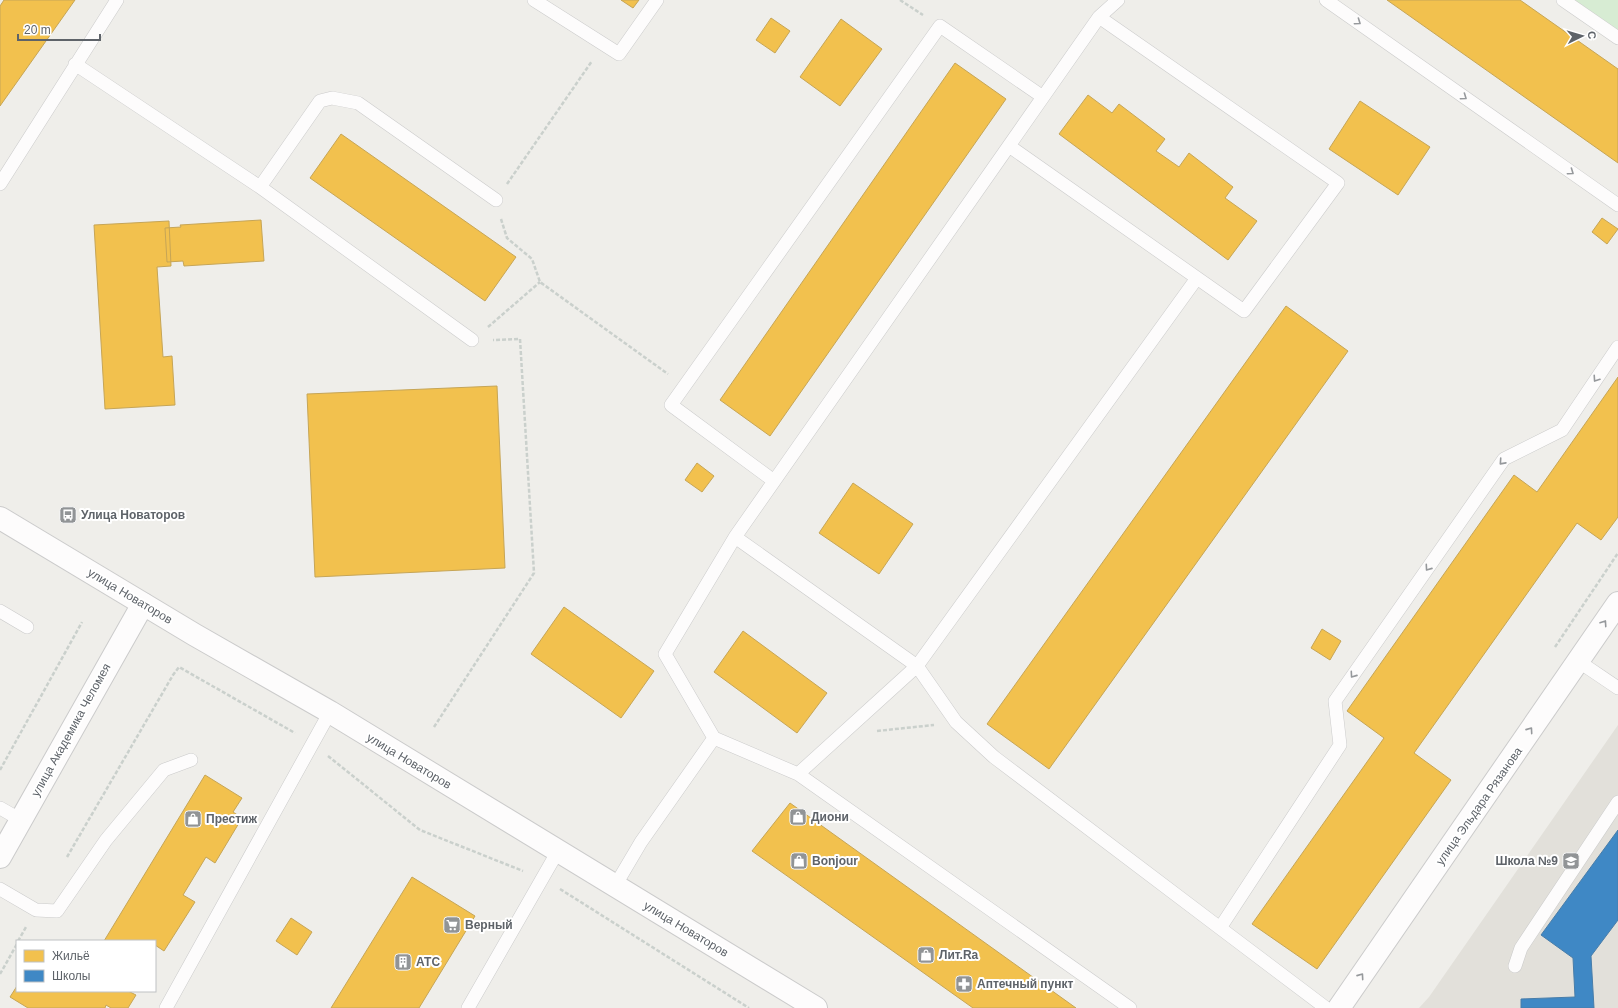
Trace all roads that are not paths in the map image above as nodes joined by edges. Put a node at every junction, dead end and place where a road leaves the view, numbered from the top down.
1 (117, 0) edge
2 (534, 0) edge
3 (657, 0) edge
4 (1118, 0) edge
5 (1326, 0) edge
6 (1563, 0) edge
7 (1099, 17) junction
8 (1618, 38) edge
9 (75, 64) junction
10 (1043, 97) junction
11 (1009, 146) junction
12 (0, 184) edge
13 (260, 187) junction
14 (496, 200) road end
15 (1618, 205) edge
16 (1197, 278) junction
17 (472, 340) road end
18 (1618, 347) edge
19 (774, 481) junction
20 (0, 518) edge
21 (735, 537) junction
22 (1618, 603) edge
23 (143, 604) junction
24 (0, 611) edge
25 (27, 627) dead end
26 (1578, 661) junction
27 (917, 666) junction
28 (1618, 688) edge
29 (330, 712) junction
30 (714, 738) junction
31 (191, 760) dead end
32 (798, 774) junction
33 (1618, 802) edge
34 (0, 808) edge
35 (21, 820) junction
36 (558, 852) junction
37 (0, 857) edge
38 (615, 886) junction
39 (0, 889) edge
40 (1220, 928) junction
41 (1515, 966) dead end
42 (166, 1008) edge
43 (468, 1008) edge
44 (816, 1008) edge
45 (1130, 1008) edge
46 (1326, 1008) edge
47 (1339, 1008) edge

1 - 9 lane
2 - 3 lane
4 - 7 lane
5 -> 15 lane
6 - 8 lane
7 - 10 lane
7 - 16 lane
9 - 12 lane
9 - 13 lane
10 - 11 lane
10 - 19 lane
11 - 16 lane
11 - 19 lane
13 - 14 lane
13 - 17 lane
16 - 27 lane
18 -> 40 lane
19 - 21 lane
20 - 23 street, улица Новаторов
21 - 27 lane
21 - 30 lane
26 -> 22 street, улица Эльдара Рязанова
23 - 29 street, улица Новаторов
23 - 35 street, улица Академика Челомея
24 - 25 lane
26 - 28 lane
47 -> 26 street, улица Эльдара Рязанова
27 - 32 lane
27 - 40 lane
29 - 36 street, улица Новаторов
29 - 42 lane
30 - 32 lane
30 - 38 lane
31 - 39 lane
32 - 45 lane
33 - 41 lane
34 - 35 lane
35 - 37 street, улица Академика Челомея
36 - 38 street, улица Новаторов
36 - 43 lane
38 - 44 street, улица Новаторов
40 - 46 lane

